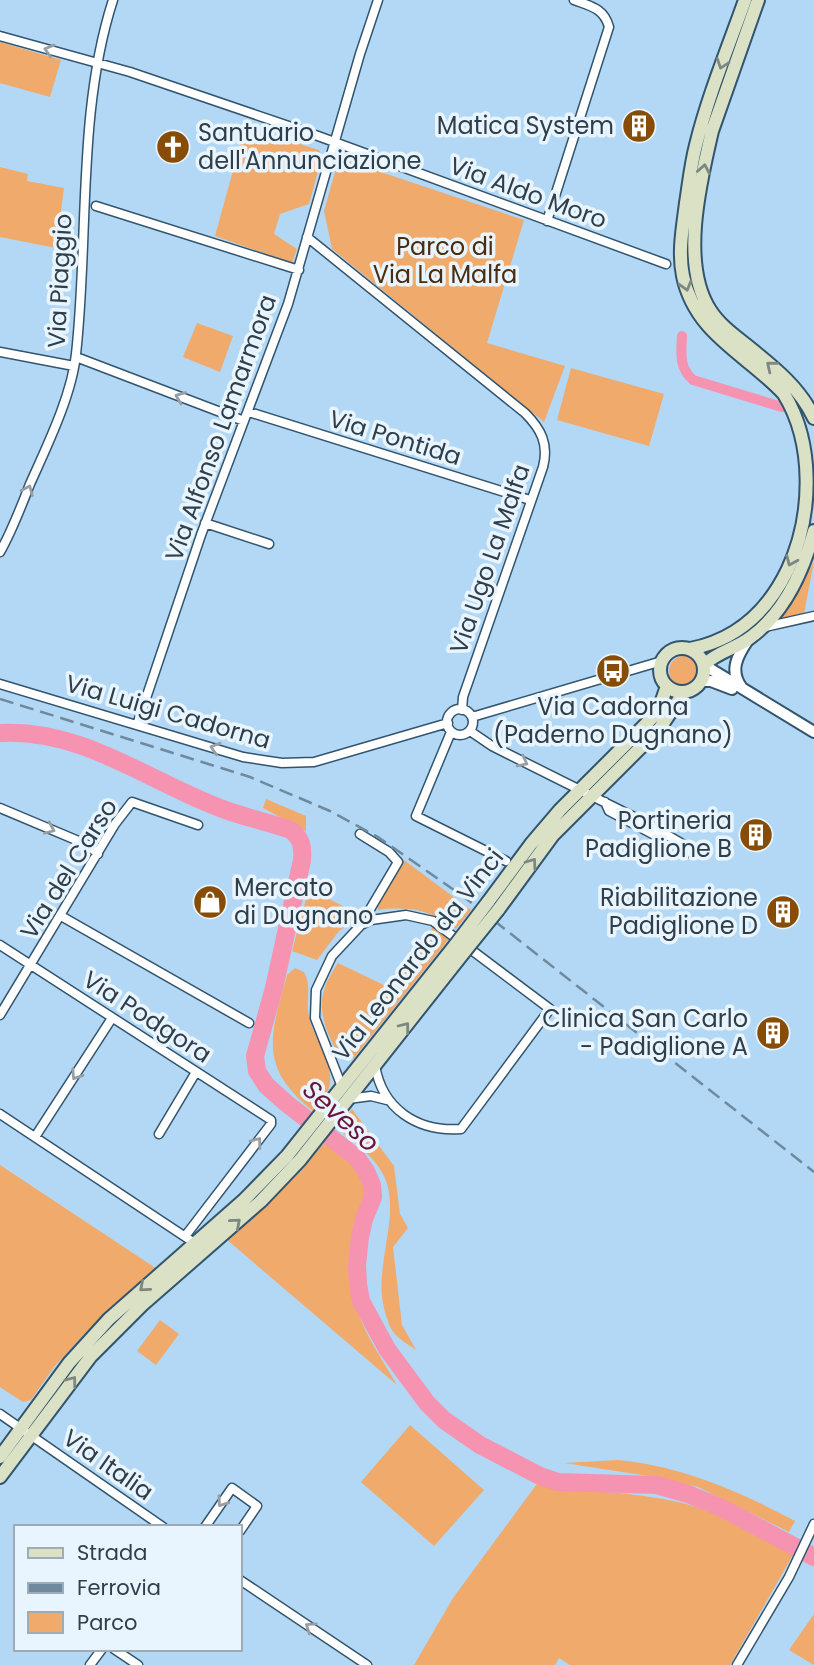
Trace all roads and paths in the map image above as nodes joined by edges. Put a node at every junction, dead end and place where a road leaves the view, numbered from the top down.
1 (113, 0) edge
2 (378, 0) edge
3 (574, 0) edge
4 (745, 0) edge
5 (758, 0) edge
6 (0, 36) edge
7 (97, 64) junction
8 (334, 142) junction
9 (96, 206) dead end
10 (547, 220) junction
11 (307, 237) junction
12 (666, 264) dead end
13 (299, 270) junction
14 (0, 352) edge
15 (76, 357) junction
16 (74, 366) junction
17 (249, 412) junction
18 (814, 418) edge
19 (244, 421) junction
20 (530, 500) junction
21 (205, 523) junction
22 (814, 531) edge
23 (269, 544) dead end
24 (0, 552) edge
25 (814, 616) edge
26 (762, 628) junction
27 (748, 639) junction
28 (690, 649) junction
29 (662, 661) junction
30 (704, 665) junction
31 (701, 681) junction
32 (0, 684) edge
33 (667, 686) junction
34 (742, 688) junction
35 (684, 692) junction
36 (461, 710) junction
37 (472, 717) junction
38 (447, 723) junction
39 (137, 725) junction
40 (470, 731) junction
41 (452, 732) junction
42 (814, 734) edge
43 (585, 793) junction
44 (606, 802) junction
45 (0, 808) edge
46 (198, 825) dead end
47 (360, 834) dead end
48 (666, 851) dead end
49 (98, 854) junction
50 (692, 854) dead end
51 (506, 861) dead end
52 (61, 916) junction
53 (371, 920) junction
54 (0, 945) edge
55 (465, 949) junction
56 (32, 965) junction
57 (0, 1015) edge
58 (113, 1017) junction
59 (249, 1023) dead end
60 (375, 1065) junction
61 (335, 1066) junction
62 (197, 1072) junction
63 (352, 1074) junction
64 (342, 1087) junction
65 (348, 1099) junction
66 (387, 1100) junction
67 (0, 1114) edge
68 (327, 1117) junction
69 (272, 1121) joint
70 (159, 1133) dead end
71 (35, 1137) junction
72 (195, 1243) junction
73 (0, 1413) edge
74 (26, 1431) junction
75 (0, 1457) edge
76 (0, 1477) edge
77 (814, 1524) edge
78 (160, 1525) edge
79 (206, 1525) edge
80 (242, 1528) edge
81 (242, 1581) edge
82 (117, 1651) edge
83 (138, 1665) edge
84 (367, 1665) edge
85 (737, 1665) edge

1 - 7 street, Via Piaggio
2 - 8 street, Via Alfonso Lamarmora
3 - 10 street
4 -> 28 main road
18 -> 5 main road
7 -> 6 street, Via Aldo Moro
7 - 8 street, Via Aldo Moro
7 - 15 street, Via Piaggio
8 - 10 street, Via Aldo Moro
8 - 11 street, Via Alfonso Lamarmora
9 - 13 street
10 - 12 street, Via Aldo Moro
11 - 13 street, Via Alfonso Lamarmora
11 - 20 street, Via Ugo La Malfa
13 - 17 street, Via Alfonso Lamarmora
14 - 16 street
15 - 16 street, Via Piaggio
19 -> 15 street
24 -> 16 street, Via Piaggio
17 - 19 street, Via Alfonso Lamarmora
17 - 20 street, Via Pontida
19 - 21 street, Via Alfonso Lamarmora
20 - 36 street, Via Ugo La Malfa
21 - 23 street
21 - 39 street, Via Alfonso Lamarmora
22 - 26 main road
25 - 26 street
26 - 27 main road
27 - 30 main road
27 - 34 street
28 - 29 main road
28 - 30 main road
29 - 33 main road
29 - 37 street
30 - 31 main road
30 - 34 street
31 - 35 main road
31 - 42 street
32 - 39 street, Via Luigi Cadorna
33 - 35 main road
33 - 43 main road, Via Leonardo da Vinci
34 - 42 street
35 - 43 main road, Via Leonardo da Vinci
36 - 37 street
36 - 38 street
37 - 40 street
38 -> 39 street, Via Luigi Cadorna
38 - 41 street
40 - 41 street
40 -> 43 street
41 - 51 street
43 - 44 street
43 - 55 main road, Via Leonardo da Vinci, bridge
44 - 48 street
44 - 50 street
45 -> 49 street
46 - 49 street, Via del Carso
47 - 53 street
49 - 52 street, Via del Carso
52 - 56 street, Via del Carso
52 - 59 street
53 - 55 street
53 - 61 street
54 - 56 street, Via Podgora
60 -> 55 main road, Via Leonardo da Vinci
55 - 63 main road, Via Leonardo da Vinci
55 - 66 street, Via Leonardo da Vinci
56 - 57 street, Via del Carso
56 - 58 street, Via Podgora
58 - 62 street, Via Podgora
58 -> 71 street
60 - 65 main road, Via Leonardo da Vinci
60 - 66 street, Via Leonardo da Vinci
61 - 63 street
61 - 64 street
62 - 69 street, Via Podgora
62 - 70 street
63 - 64 main road, Via Leonardo da Vinci
64 - 68 main road, Via Leonardo da Vinci
65 - 66 street, Via Leonardo da Vinci
65 - 68 main road, Via Leonardo da Vinci
67 - 71 street
68 - 72 main road, Via Leonardo da Vinci
72 -> 69 street, Via Leonardo da Vinci
71 - 72 street
72 - 74 main road, Via Leonardo da Vinci
73 - 74 street, Via Italia
74 - 75 main road
74 - 76 main road
74 - 78 street, Via Italia
77 - 85 street
80 -> 79 street
84 -> 81 street
82 - 83 street

